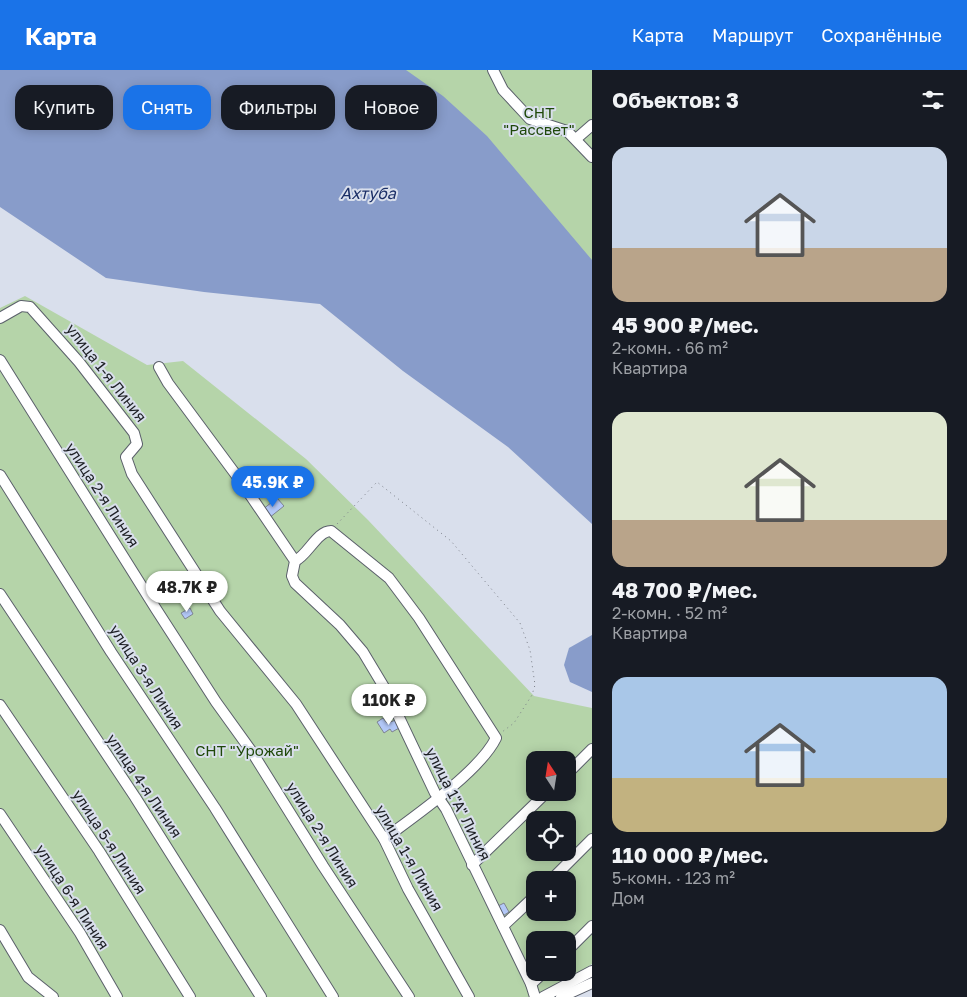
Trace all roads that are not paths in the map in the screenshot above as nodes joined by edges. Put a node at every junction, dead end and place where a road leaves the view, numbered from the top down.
1 (493, 70) edge
2 (592, 125) edge
3 (576, 139) junction
4 (592, 156) edge
5 (0, 318) edge
6 (0, 360) edge
7 (159, 367) dead end
8 (0, 475) edge
9 (295, 561) junction
10 (0, 594) edge
11 (0, 705) edge
12 (592, 749) edge
13 (576, 765) edge
14 (438, 798) junction
15 (539, 801) edge
16 (0, 814) edge
17 (384, 839) junction
18 (592, 839) edge
19 (472, 865) junction
20 (560, 871) edge
21 (526, 904) edge
22 (503, 926) junction
23 (592, 926) edge
24 (0, 930) edge
25 (576, 942) edge
26 (592, 971) edge
27 (534, 981) edge
28 (531, 984) junction
29 (592, 984) edge
30 (53, 997) edge
31 (117, 997) edge
32 (190, 997) edge
33 (261, 997) edge
34 (332, 997) edge
35 (409, 997) edge
36 (469, 997) edge
37 (535, 997) edge
38 (543, 997) edge
39 (561, 997) edge

1 - 3 street
2 - 3 street
3 - 4 street
5 - 17 street, улица 1-я Линия
6 - 35 street, улица 2-я Линия
7 - 9 street, улица 1"А" Линия
8 - 34 street, улица 3-я Линия
9 - 14 street, улица 1"А" Линия
9 - 14 street
10 - 33 street, улица 4-я Линия
11 - 32 street, улица 5-я Линия
12 - 13 street
14 - 17 street
14 - 19 street, улица 1"А" Линия
15 - 19 street
16 - 31 street, улица 6-я Линия
17 - 36 street, улица 1-я Линия
18 - 20 street
19 - 22 street, улица 1"А" Линия
21 - 22 street
22 - 28 street, улица 1"А" Линия
23 - 25 street
24 - 30 street
26 - 38 street
27 - 28 street
28 - 37 street, улица 1"А" Линия
29 - 39 street

